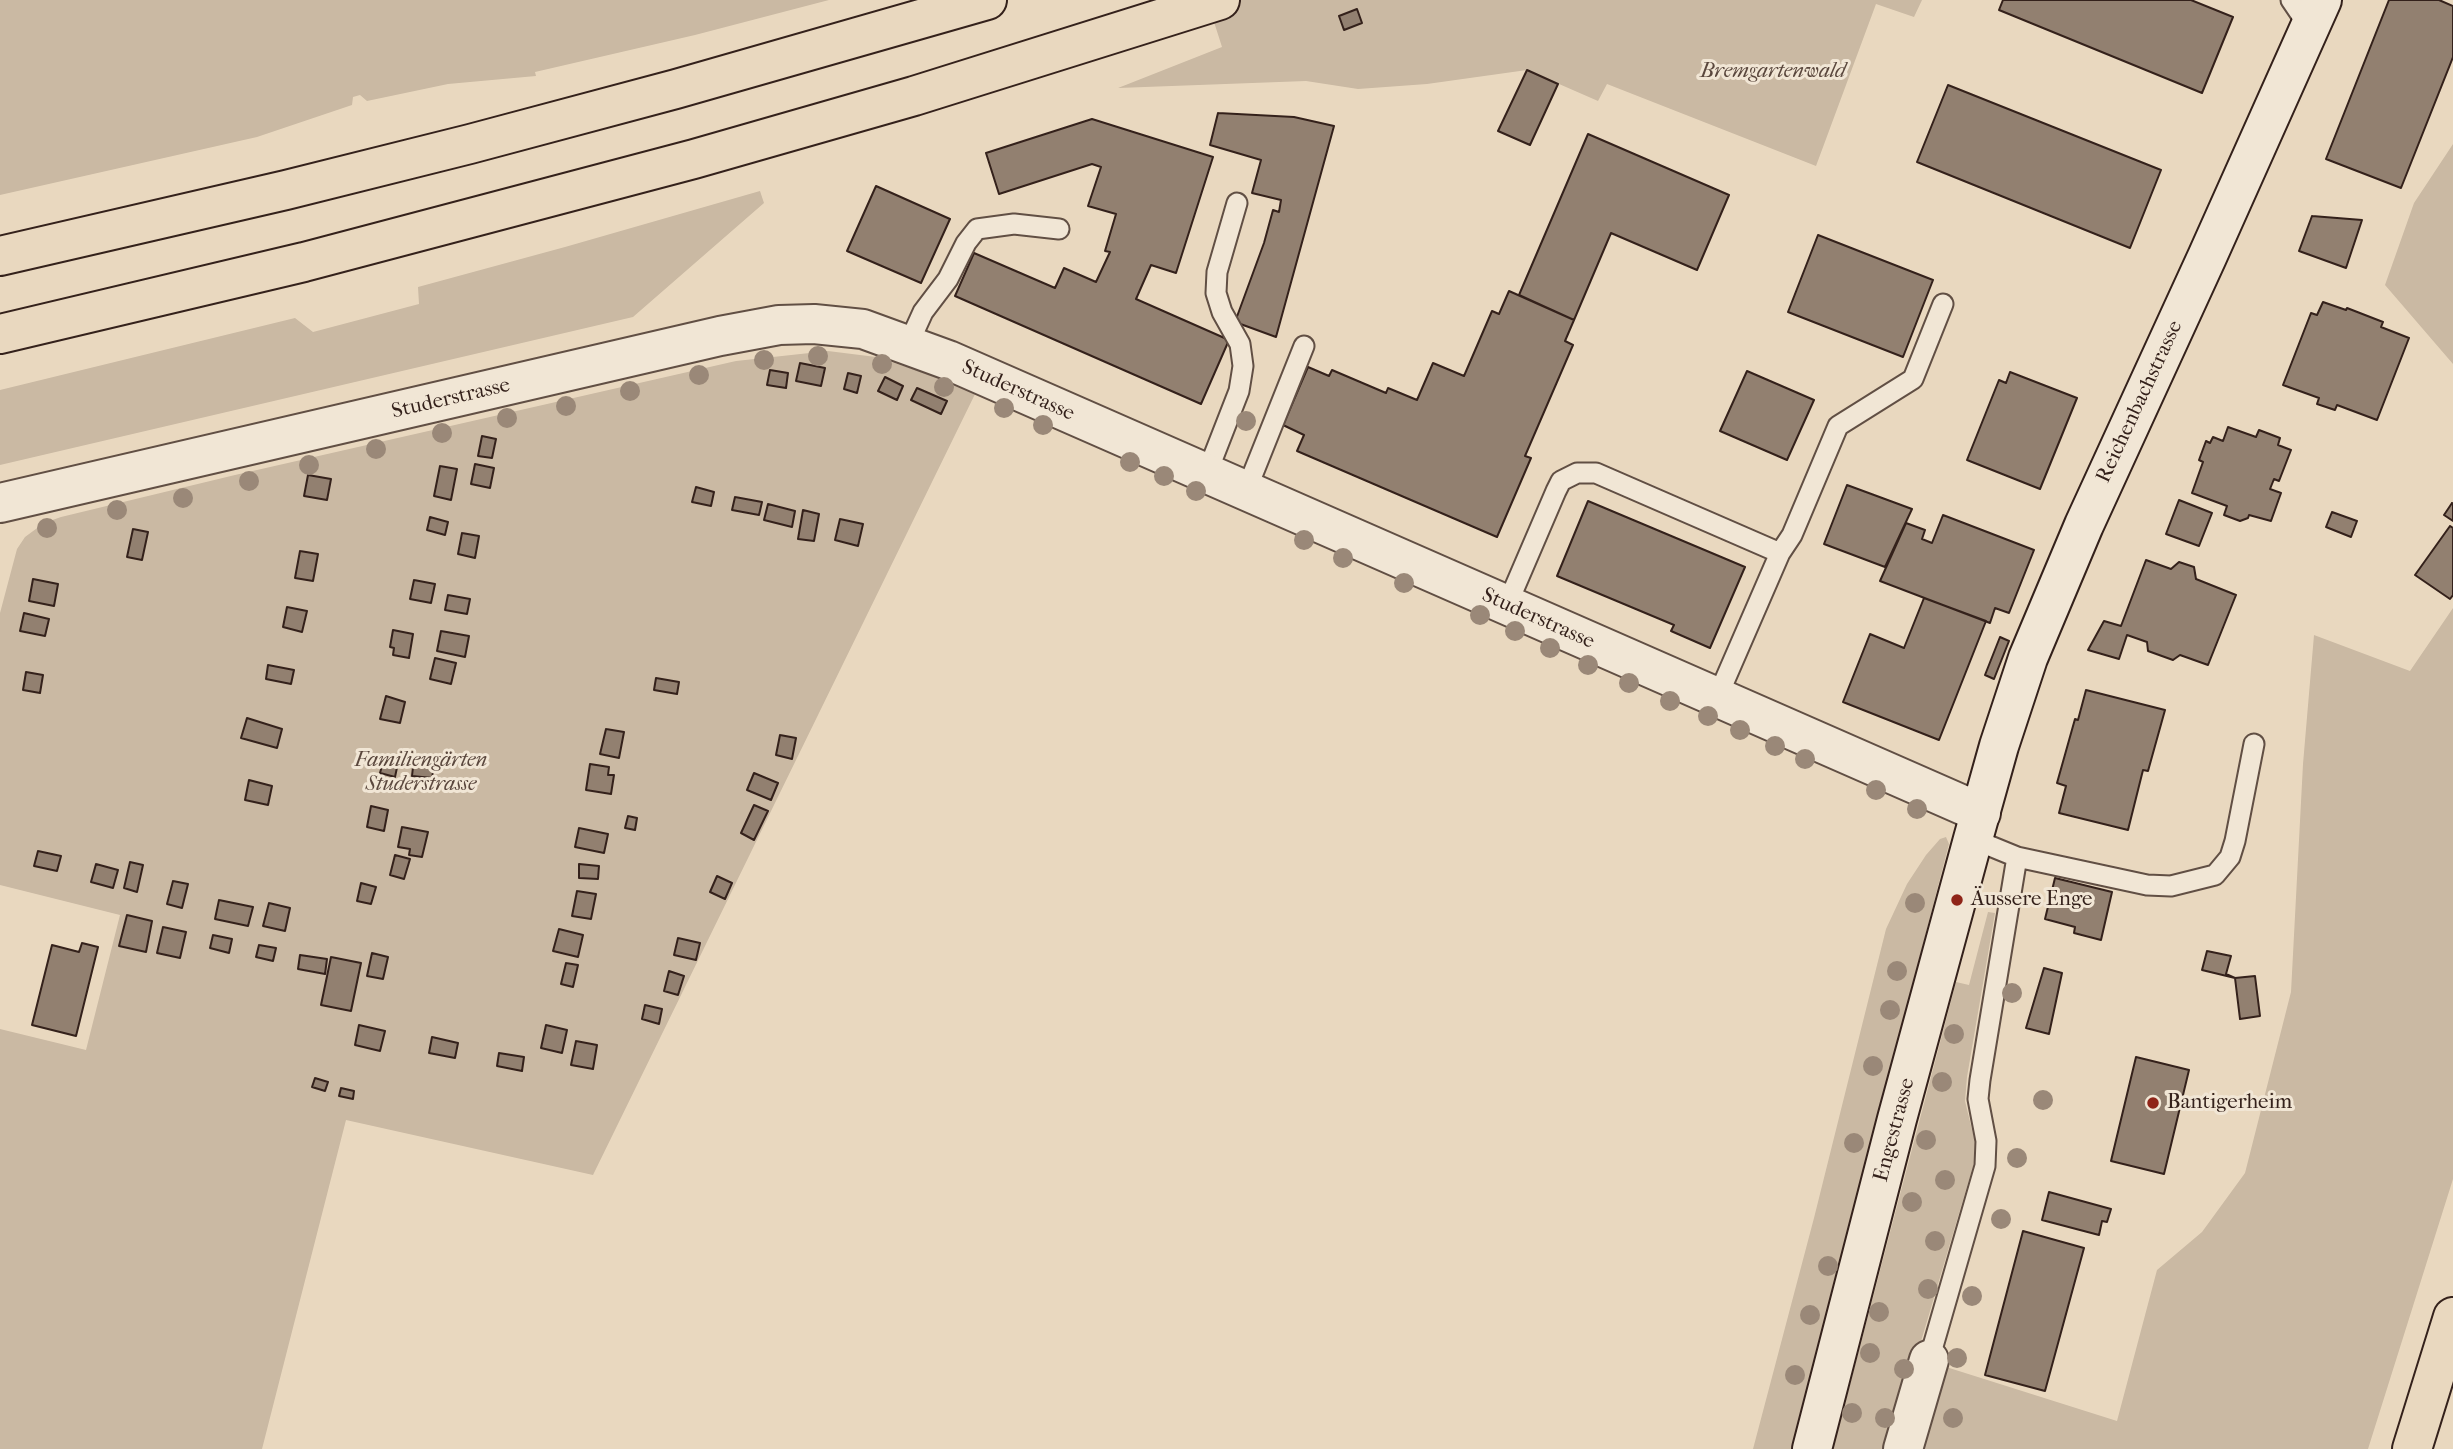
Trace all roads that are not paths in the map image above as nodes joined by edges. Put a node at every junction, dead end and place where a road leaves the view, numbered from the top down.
1 (987, 0) edge
2 (1214, 2) edge
3 (2307, 9) edge
4 (1237, 202) dead end
5 (1059, 229) dead end
6 (0, 256) edge
7 (1943, 304) dead end
8 (0, 334) edge
9 (908, 345) junction
10 (1304, 346) dead end
11 (1207, 473) junction
12 (1246, 491) junction
13 (0, 503) edge
14 (1780, 553) junction
15 (1507, 605) junction
16 (1717, 698) junction
17 (2254, 744) dead end
18 (1977, 826) junction
19 (2017, 857) junction
20 (2453, 1317) edge
21 (1929, 1360) joint
22 (1812, 1449) edge
23 (1903, 1449) edge
24 (2412, 1449) edge

1 - 6 main road
2 - 8 main road
3 - 18 street, Reichenbachstrasse
4 - 11 lane
5 - 9 lane
7 - 14 lane
9 - 11 street, Studerstrasse
9 - 13 street, Studerstrasse
10 - 12 lane
11 - 12 street, Studerstrasse
12 - 15 street, Studerstrasse
14 - 15 lane
14 - 16 lane
15 - 16 street, Studerstrasse
16 - 18 street, Studerstrasse
17 - 19 lane
18 - 19 lane
18 - 22 street, Engestrasse
19 - 21 lane
20 - 24 main road
21 - 23 street

